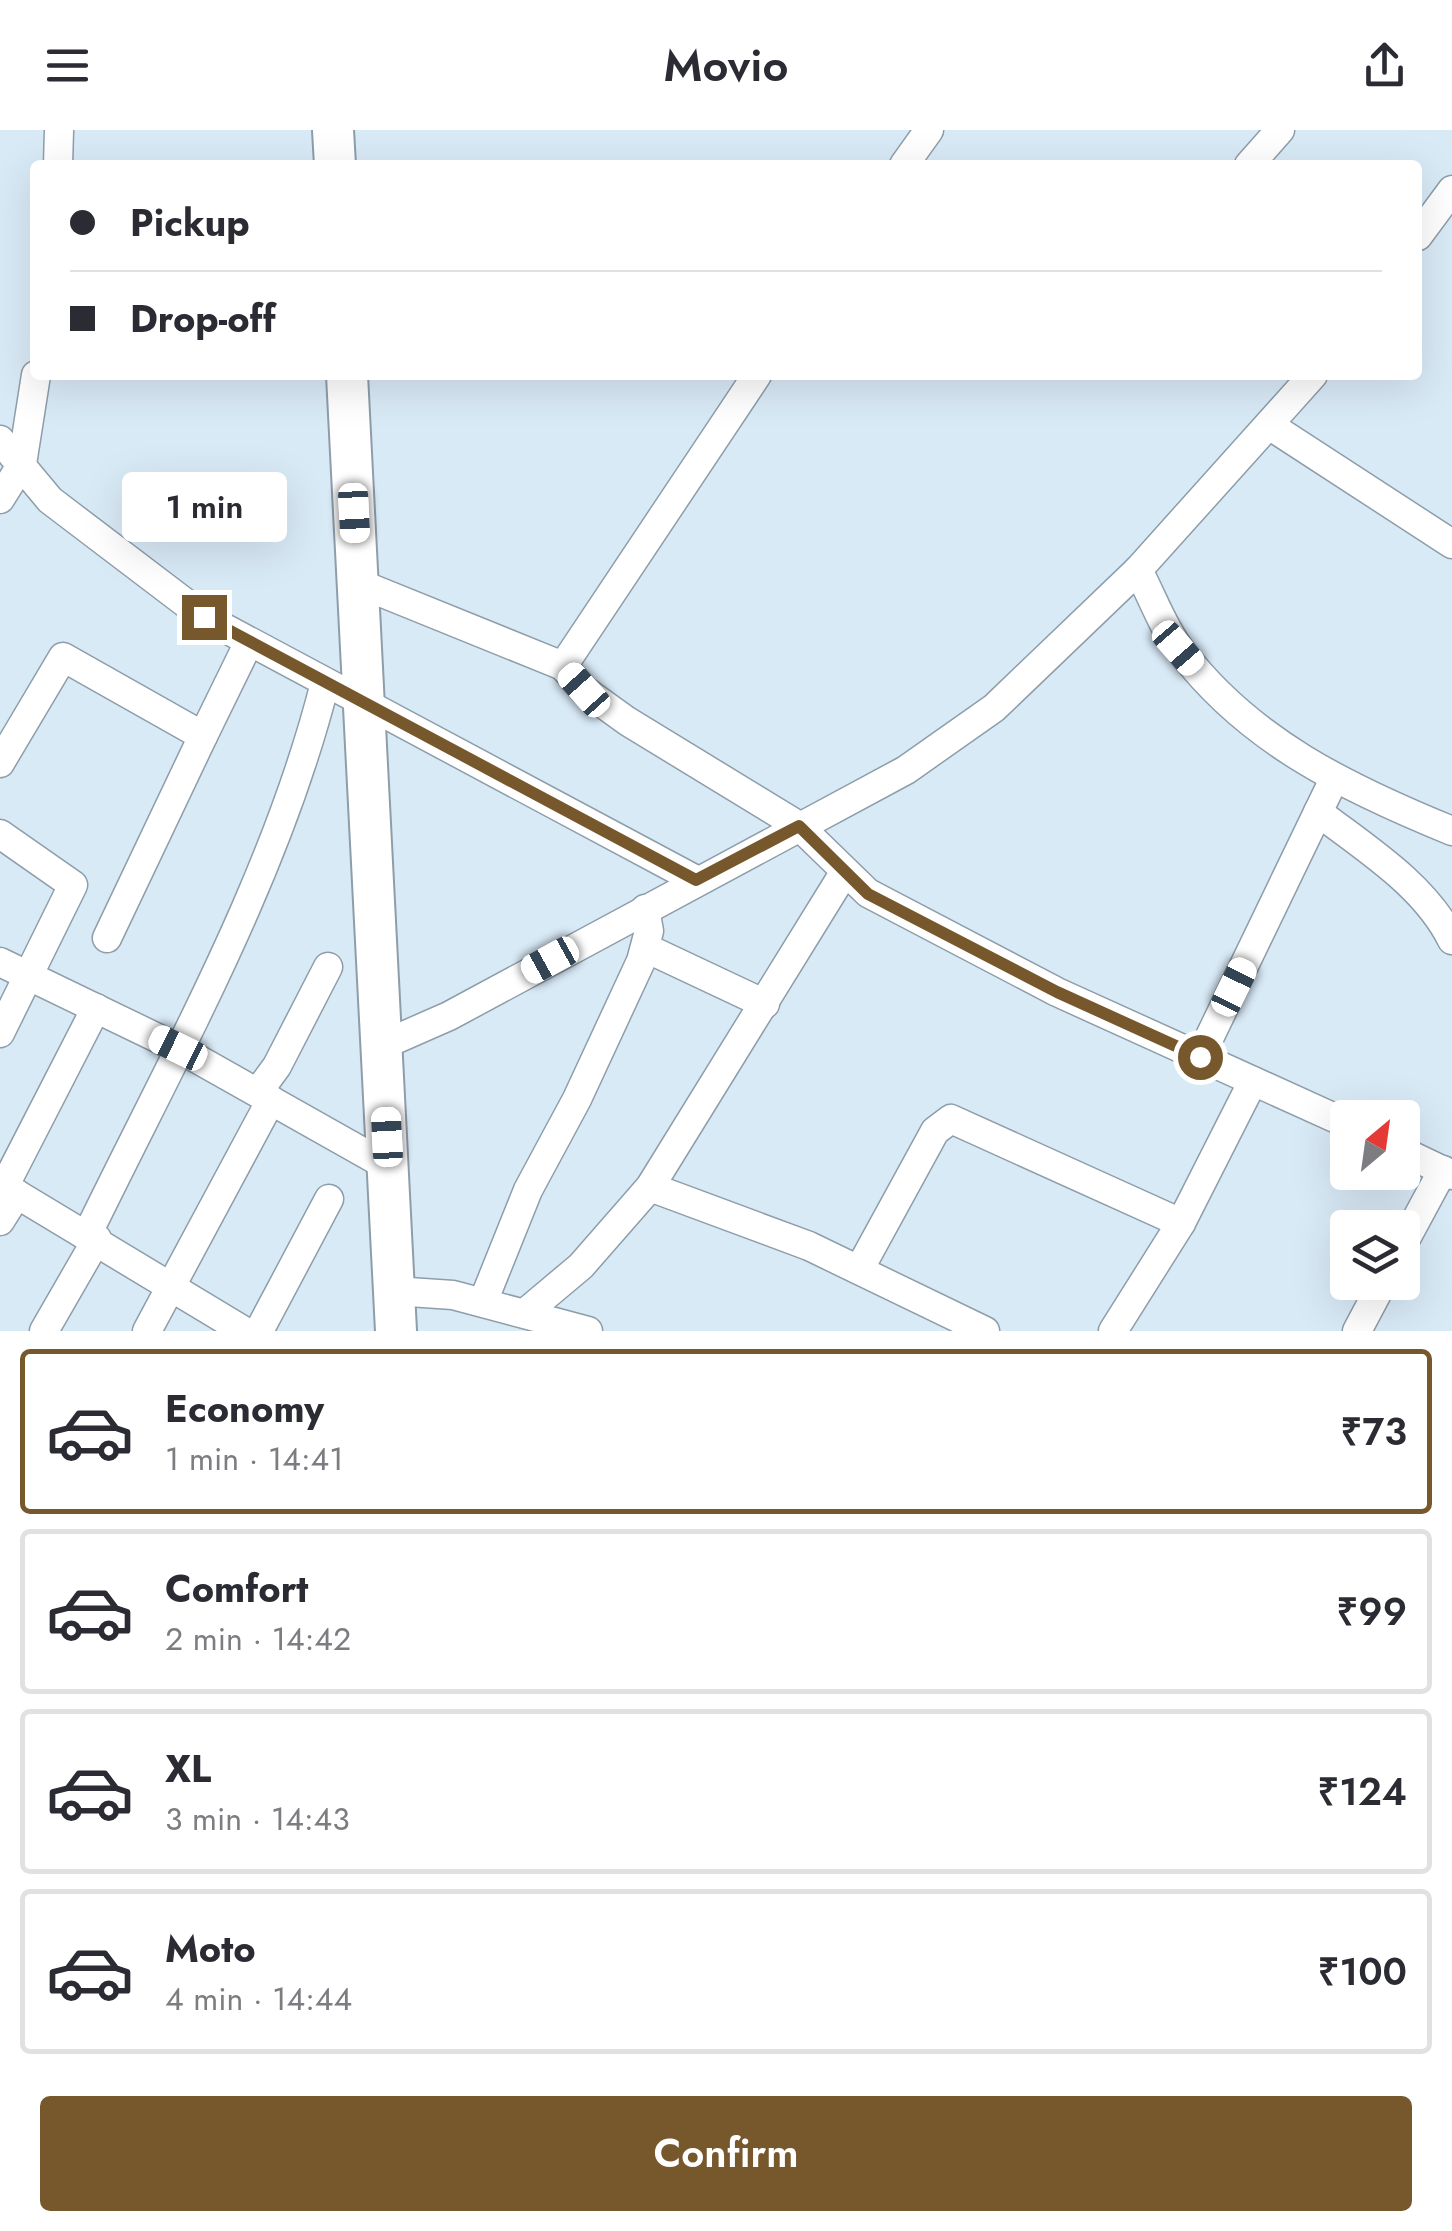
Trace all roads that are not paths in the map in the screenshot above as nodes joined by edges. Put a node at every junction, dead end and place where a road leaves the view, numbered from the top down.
1 (59, 130) edge
2 (333, 130) edge
3 (929, 130) edge
4 (1280, 130) edge
5 (58, 160) edge
6 (335, 160) edge
7 (908, 160) edge
8 (1253, 160) edge
9 (1452, 190) edge
10 (1422, 231) edge
11 (35, 380) edge
12 (346, 380) edge
13 (754, 380) edge
14 (1310, 380) edge
15 (1269, 425) junction
16 (0, 440) edge
17 (22, 464) junction
18 (0, 500) edge
19 (1452, 544) edge
20 (1138, 570) junction
21 (358, 582) junction
22 (248, 644) junction
23 (563, 666) junction
24 (325, 683) junction
25 (364, 704) junction
26 (203, 736) junction
27 (0, 763) edge
28 (1334, 780) junction
29 (1318, 812) junction
30 (799, 826) junction
31 (1452, 831) edge
32 (0, 834) edge
33 (844, 873) junction
34 (696, 880) junction
35 (644, 908) junction
36 (106, 938) dead end
37 (1452, 940) edge
38 (646, 948) junction
39 (0, 962) edge
40 (328, 967) dead end
41 (30, 976) junction
42 (765, 1004) junction
43 (96, 1008) junction
44 (0, 1032) edge
45 (383, 1045) junction
46 (178, 1048) junction
47 (1200, 1057) junction
48 (1253, 1081) junction
49 (265, 1096) junction
50 (1330, 1116) edge
51 (1420, 1160) edge
52 (388, 1167) junction
53 (1447, 1173) edge
54 (650, 1187) junction
55 (7, 1188) edge
56 (329, 1198) dead end
57 (1420, 1217) edge
58 (0, 1221) edge
59 (1181, 1223) junction
60 (92, 1236) junction
61 (859, 1270) junction
62 (171, 1285) junction
63 (394, 1291) junction
64 (1373, 1300) edge
65 (483, 1302) junction
66 (525, 1312) junction
67 (44, 1331) edge
68 (147, 1331) edge
69 (244, 1331) edge
70 (259, 1331) edge
71 (396, 1331) edge
72 (588, 1331) edge
73 (984, 1331) edge
74 (1113, 1331) edge
75 (1357, 1331) edge

1 - 5 street
2 - 6 highway
3 - 7 street
4 - 8 street
9 - 10 street
11 - 17 street
12 - 21 highway
13 - 23 street
14 - 15 street
15 - 19 street
15 - 20 street
16 - 17 street
17 - 18 street
17 - 22 street
20 - 28 street
20 - 30 street
21 - 23 street
21 - 25 highway
22 - 24 street
22 - 26 street
23 - 30 street
24 - 25 street
24 - 46 street
25 - 34 street
25 - 45 highway
26 - 27 street
26 - 36 street
28 - 29 street
28 - 31 street
29 - 37 street
29 - 47 street
30 - 33 street
30 - 34 street
32 - 41 street
33 - 42 street
33 - 47 street
34 - 35 street
35 - 38 street
35 - 45 street
38 - 42 street
38 - 65 street
39 - 41 street
40 - 49 street
41 - 43 street
41 - 44 street
42 - 54 street
43 - 46 street
43 - 55 street
45 - 52 highway
46 - 49 street
46 - 60 street
47 - 48 street
48 - 50 street
48 - 59 street
49 - 52 street
49 - 62 street
51 - 53 street
52 - 63 highway
53 - 57 street
54 - 61 street
54 - 66 street
55 - 58 street
55 - 60 street
56 - 70 street
59 - 61 street
59 - 74 street
60 - 62 street
60 - 67 street
61 - 73 street
62 - 68 street
62 - 69 street
63 - 65 street
63 - 71 highway
64 - 75 street
65 - 66 street
66 - 72 street

